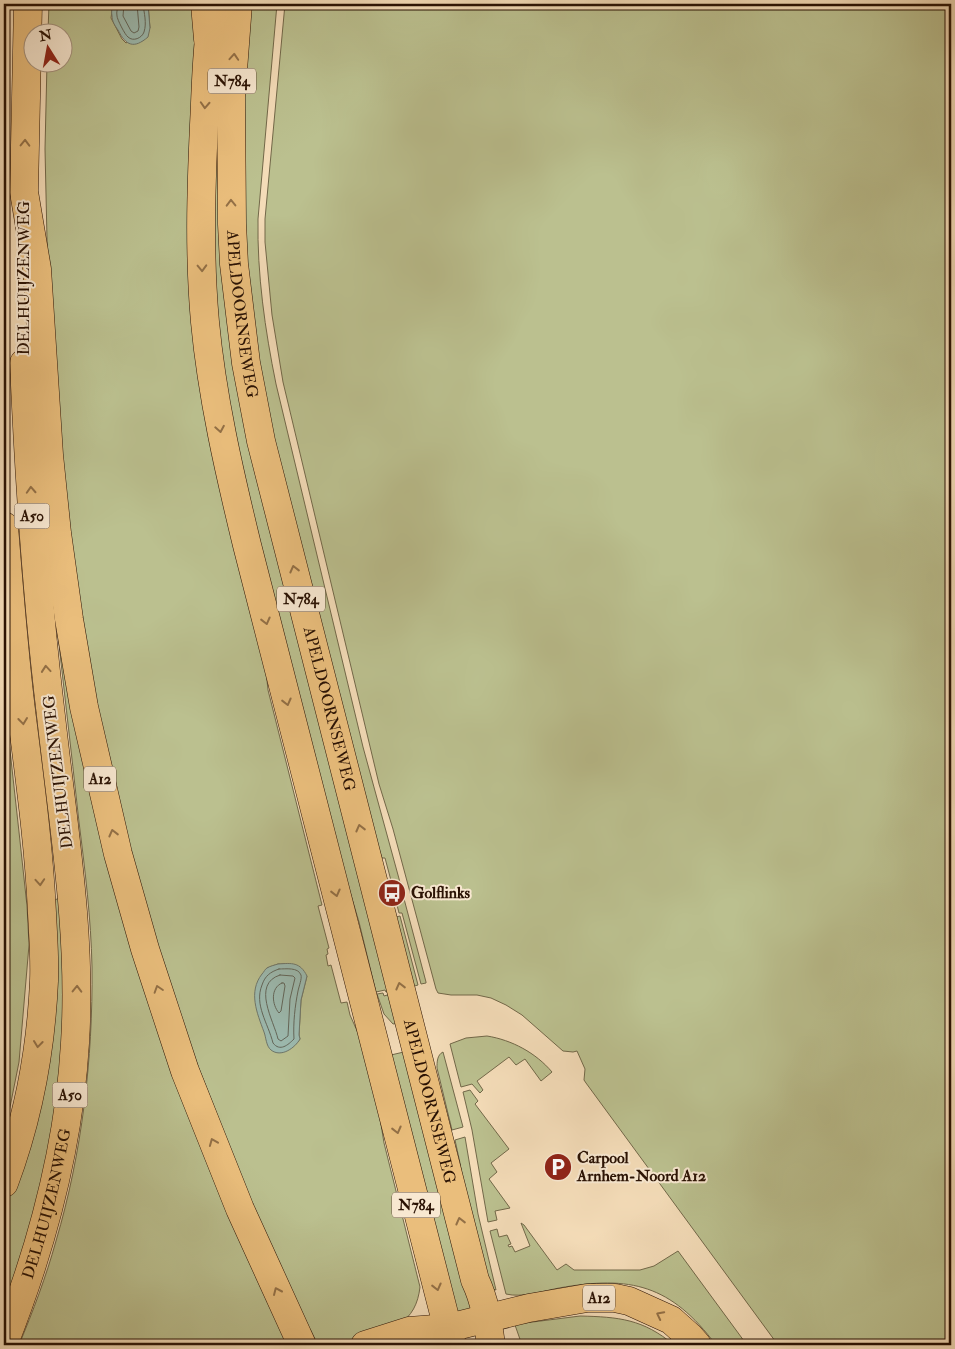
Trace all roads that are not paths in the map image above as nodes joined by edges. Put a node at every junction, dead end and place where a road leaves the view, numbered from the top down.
1 (28, 4) edge
2 (204, 4) edge
3 (214, 4) edge
4 (238, 4) edge
5 (208, 39) junction
6 (24, 192) junction
7 (4, 526) edge
8 (412, 1033) junction
9 (374, 1042) junction
10 (4, 1183) edge
11 (488, 1318) junction
12 (450, 1336) edge
13 (299, 1341) edge
14 (4, 1342) edge
15 (365, 1345) edge
16 (491, 1345) edge
17 (697, 1345) edge

6 -> 1 main road, A50
2 - 5 main road
3 - 5 main road, APELDOORNSEWEG / N784
8 -> 4 main road, APELDOORNSEWEG / N784
5 -> 9 main road, APELDOORNSEWEG / N784
13 -> 6 main road, A12
14 -> 6 main road, DELHUIJZENWEG / A50
7 -> 10 main road, DELHUIJZENWEG / A50
8 - 9 main road
11 -> 8 main road, APELDOORNSEWEG / N784
9 -> 12 main road, APELDOORNSEWEG / N784
11 - 12 main road
11 - 16 main road, APELDOORNSEWEG / N784
17 -> 11 main road, A12
12 - 15 main road

